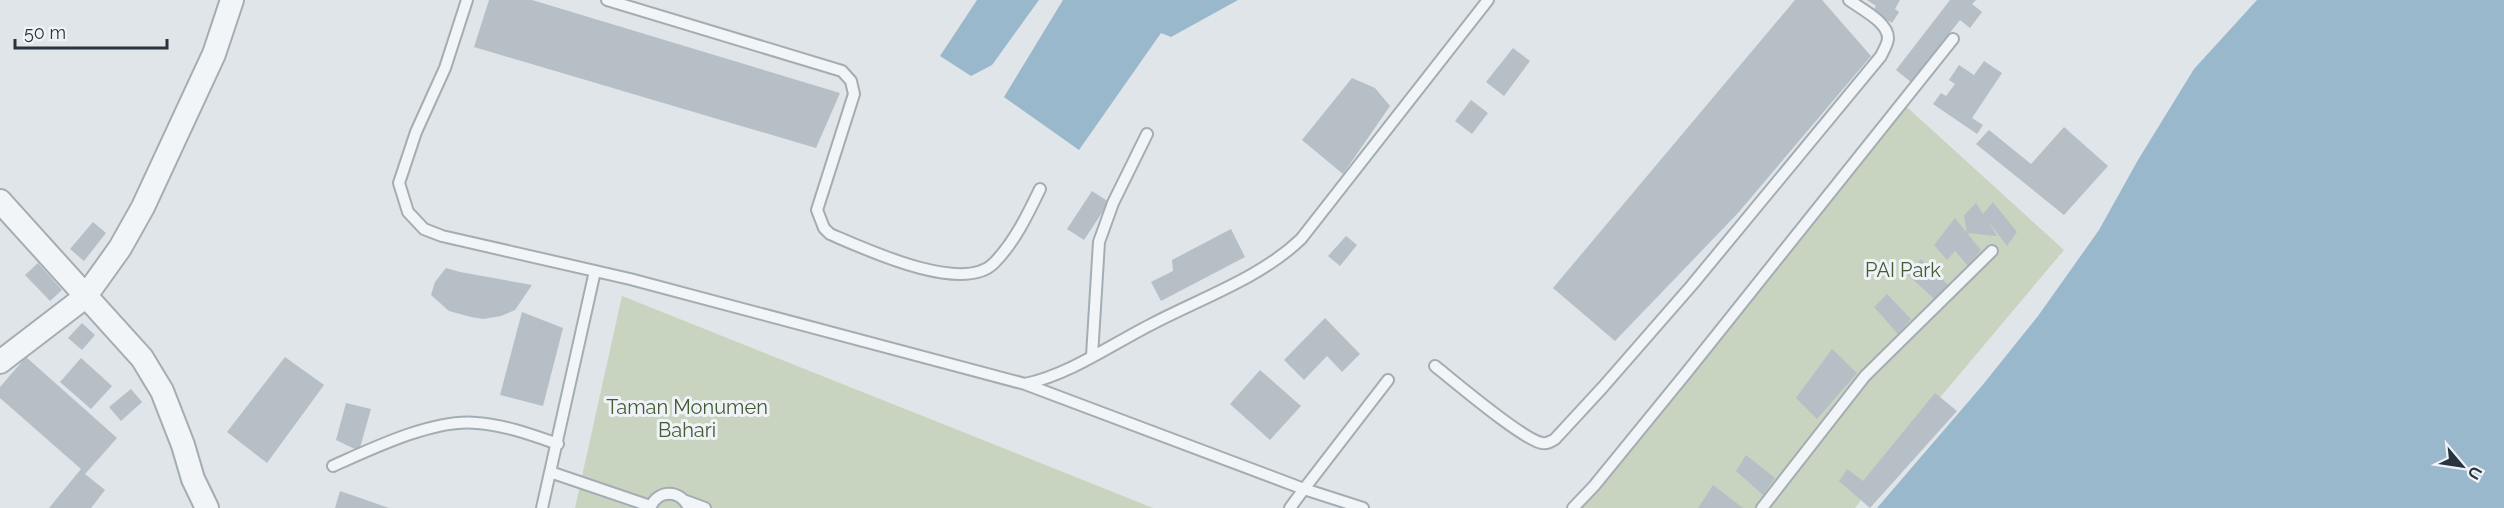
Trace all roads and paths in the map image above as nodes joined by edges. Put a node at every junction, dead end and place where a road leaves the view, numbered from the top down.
1 (232, 0) edge
2 (467, 0) edge
3 (607, 0) edge
4 (1488, 0) edge
5 (1850, 0) edge
6 (1953, 39) dead end
7 (1147, 134) dead end
8 (1040, 189) dead end
9 (0, 201) edge
10 (1992, 251) dead end
11 (595, 271) junction
12 (85, 297) junction
13 (1092, 356) junction
14 (0, 362) edge
15 (1435, 366) dead end
16 (1388, 380) dead end
17 (1025, 384) junction
18 (558, 444) junction
19 (333, 466) dead end
20 (550, 472) junction
21 (1304, 489) junction
22 (687, 504) edge
23 (650, 507) edge
24 (207, 508) edge
25 (542, 508) edge
26 (705, 508) edge
27 (1290, 508) edge
28 (1363, 508) edge
29 (1573, 508) edge
30 (1762, 508) edge

1 - 12 street
2 - 11 lane
3 - 8 lane
4 - 13 lane
5 - 15 lane
6 - 29 lane
7 - 13 lane
9 - 12 street
10 - 30 lane
11 - 17 lane
11 - 18 lane
12 - 14 street
12 - 24 street
13 - 17 lane
16 - 21 lane
17 - 21 lane
18 - 19 lane
18 - 20 lane
20 - 23 lane
20 - 25 lane
21 - 27 lane
21 - 28 lane
22 - 23 lane
22 - 26 lane

